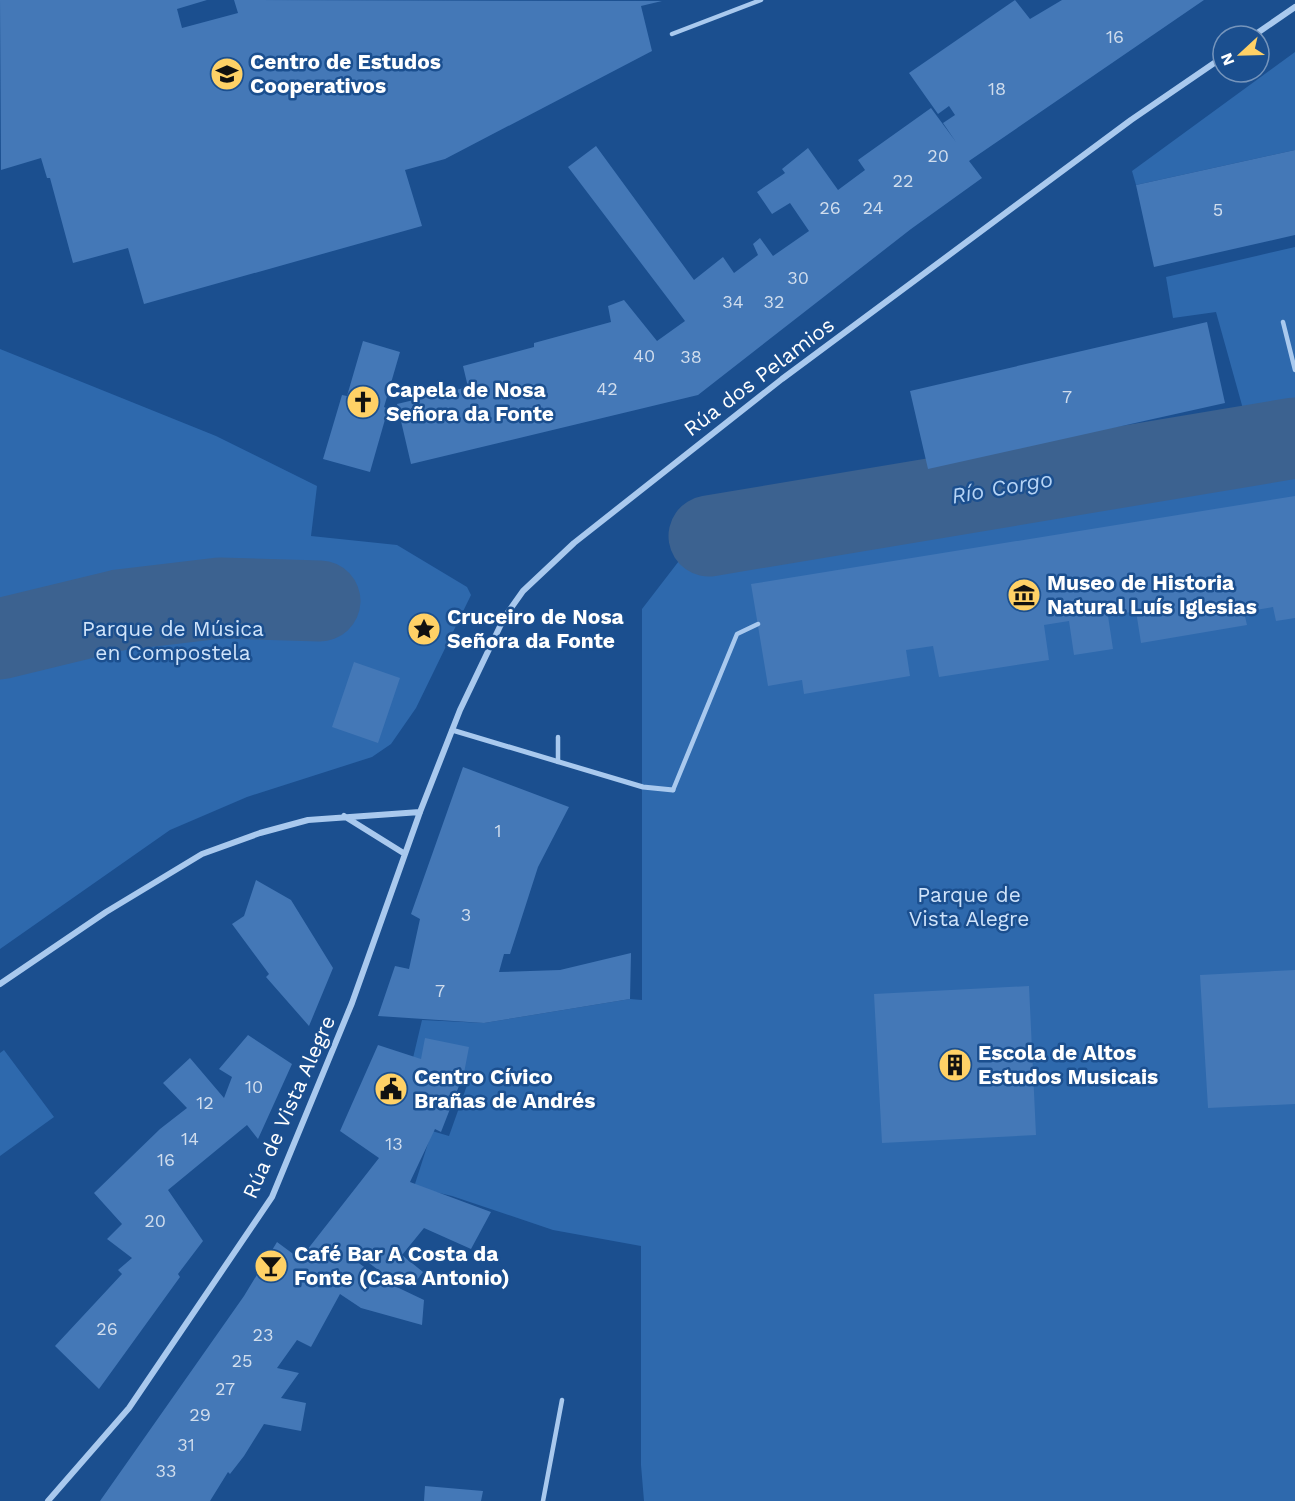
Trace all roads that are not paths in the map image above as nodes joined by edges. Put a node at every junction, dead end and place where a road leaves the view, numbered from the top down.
1 (761, 0) edge
2 (1295, 8) edge
3 (1271, 24) edge
4 (672, 34) dead end
5 (1211, 65) edge
6 (1283, 322) dead end
7 (1295, 370) edge
8 (758, 624) dead end
9 (452, 730) junction
10 (558, 737) dead end
11 (558, 762) junction
12 (673, 790) joint
13 (420, 812) junction
14 (343, 816) junction
15 (405, 854) junction
16 (0, 984) edge
17 (562, 1400) dead end
18 (48, 1501) edge
19 (543, 1501) edge

1 - 4 lane
2 - 3 street
5 - 9 street, Rúa dos Pelamios
6 - 7 lane
8 - 12 lane
9 - 11 street
9 - 13 street, Rúa dos Pelamios
10 - 11 lane
11 - 12 street
13 - 14 street
13 - 15 street, Rúa de Vista Alegre
14 - 15 street
14 - 16 street
15 - 18 street, Rúa de Vista Alegre
17 - 19 lane

